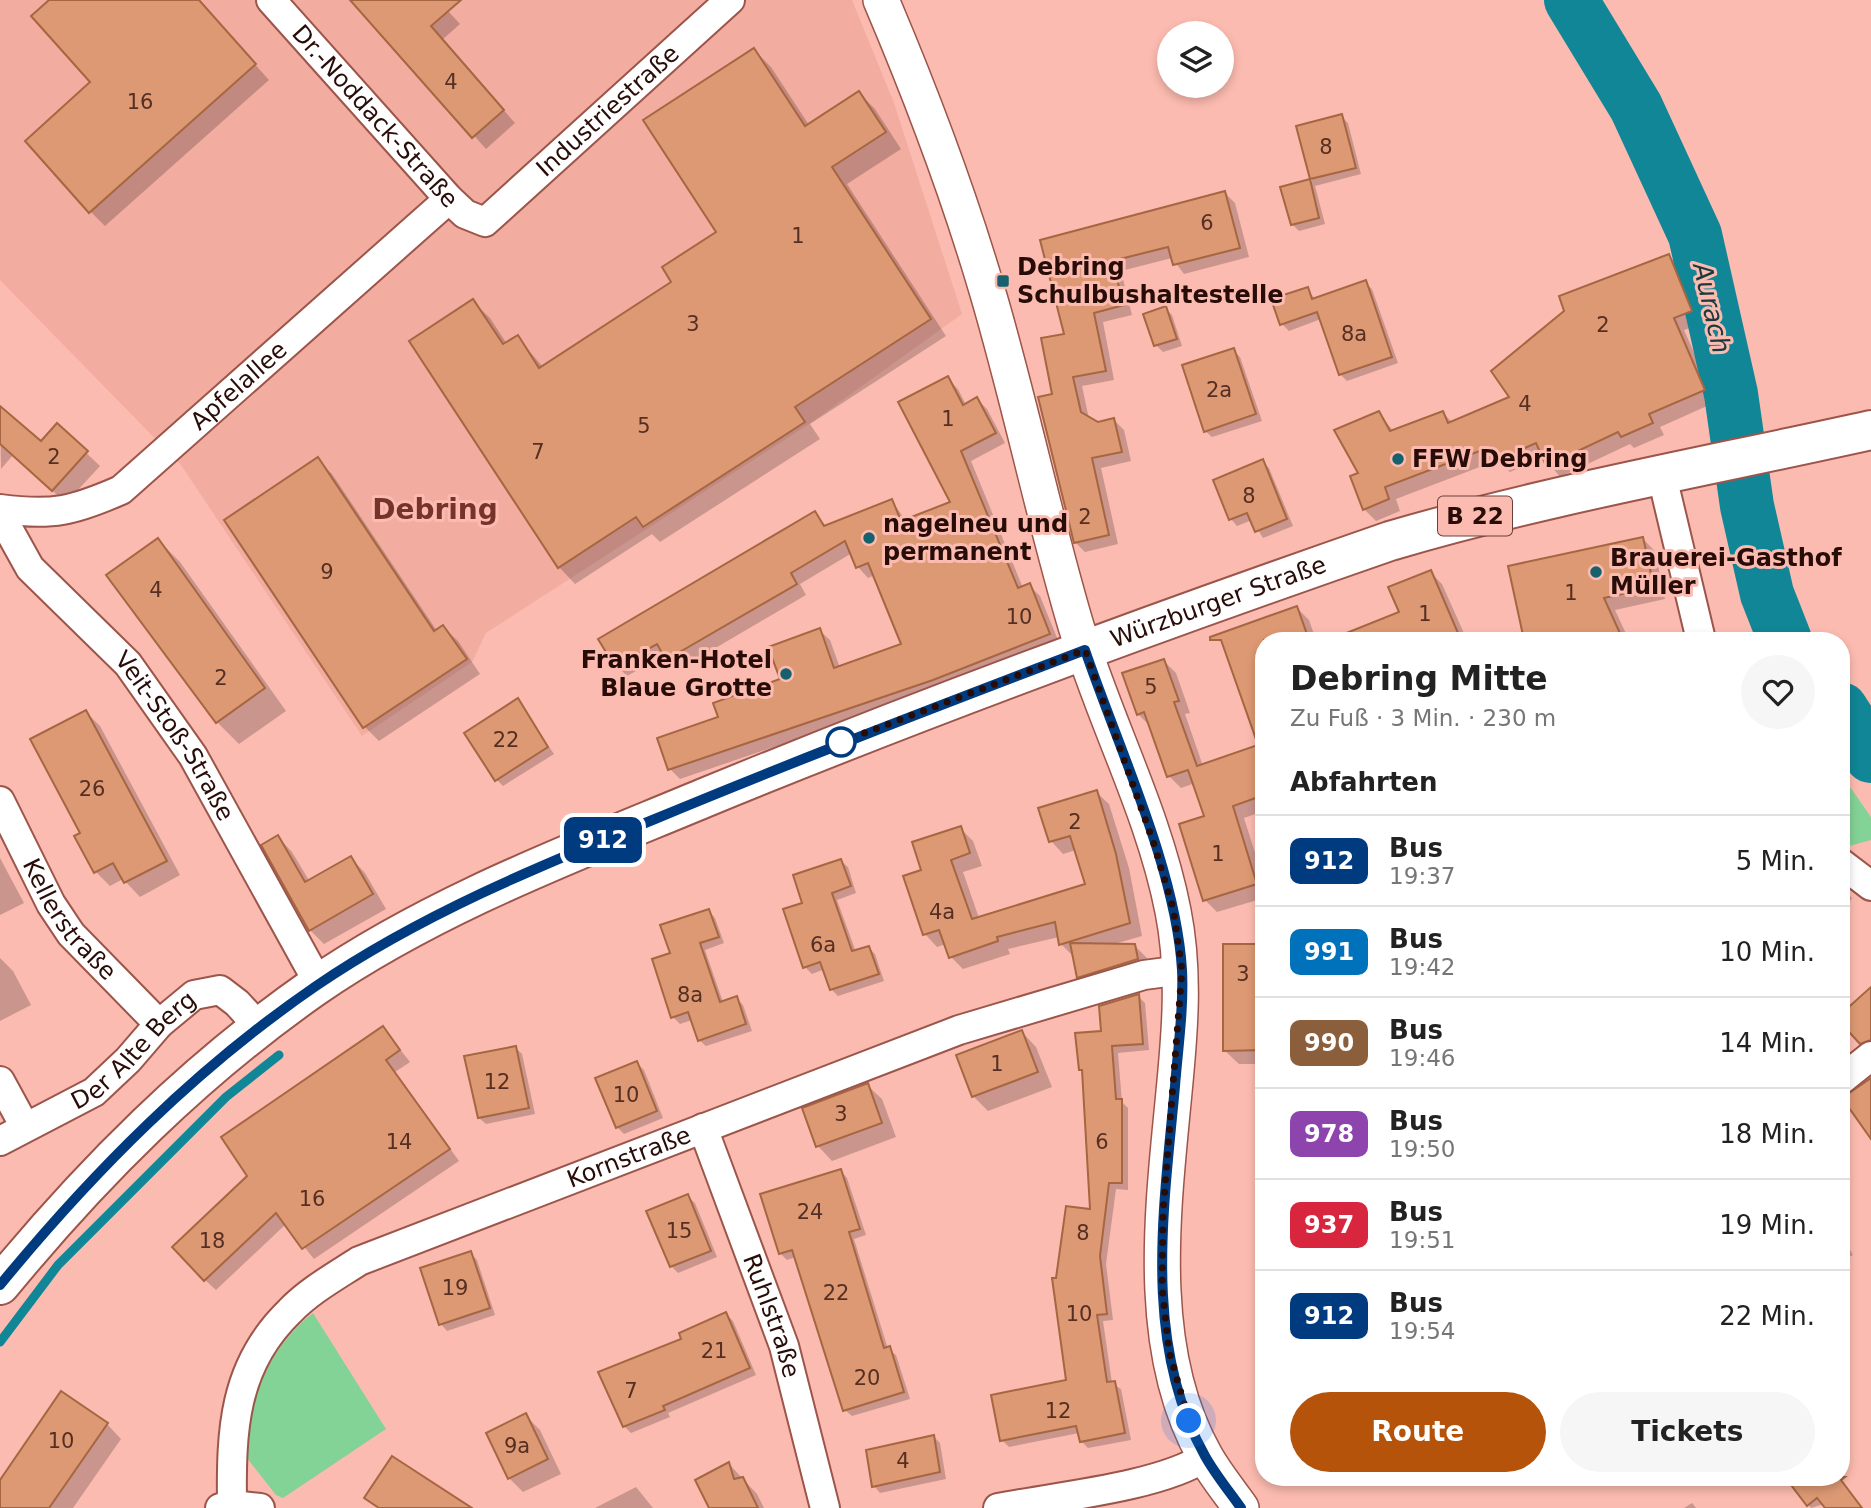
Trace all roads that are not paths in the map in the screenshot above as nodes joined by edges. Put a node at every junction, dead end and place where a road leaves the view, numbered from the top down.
1 (271, 0) edge
2 (730, 0) edge
3 (881, 0) edge
4 (449, 199) junction
5 (485, 222) joint
6 (1871, 430) edge
7 (1679, 468) junction
8 (0, 509) edge
9 (0, 514) edge
10 (1700, 632) edge
11 (1085, 650) junction
12 (0, 801) edge
13 (1850, 870) edge
14 (1871, 886) edge
15 (1182, 970) junction
16 (319, 984) junction
17 (159, 1024) junction
18 (258, 1027) junction
19 (1871, 1056) edge
20 (1850, 1073) edge
21 (0, 1081) edge
22 (25, 1127) junction
23 (703, 1128) junction
24 (0, 1141) edge
25 (0, 1285) edge
26 (1205, 1457) junction
27 (226, 1506) edge
28 (260, 1508) edge
29 (825, 1508) edge
30 (998, 1508) edge
31 (1241, 1508) edge

1 - 4 street, Dr.-Noddack-Straße
2 - 5 street, Industriestraße
3 - 11 street
4 - 5 street, Dr.-Noddack-Straße
4 - 8 street, Apfelallee
6 - 7 main road, Würzburger Straße / B 22
7 - 10 street
7 - 11 main road, Würzburger Straße / B 22
9 - 16 street, Veit-Stoß-Straße
11 - 15 street
11 - 16 main road, Würzburger Straße / B 22
12 - 17 street, Kellerstraße
13 - 14 street
15 - 23 street, Kornstraße
15 - 26 street
16 - 18 main road, Würzburger Straße / B 22
17 - 18 street, Der Alte Berg
17 - 22 street, Der Alte Berg
18 - 25 main road, Würzburger Straße / B 22
19 - 20 street
21 - 22 street
22 - 24 street, Der Alte Berg
23 - 27 street, Kornstraße
23 - 29 street, Ruhlstraße
26 - 30 street
26 - 31 street
27 - 28 street

